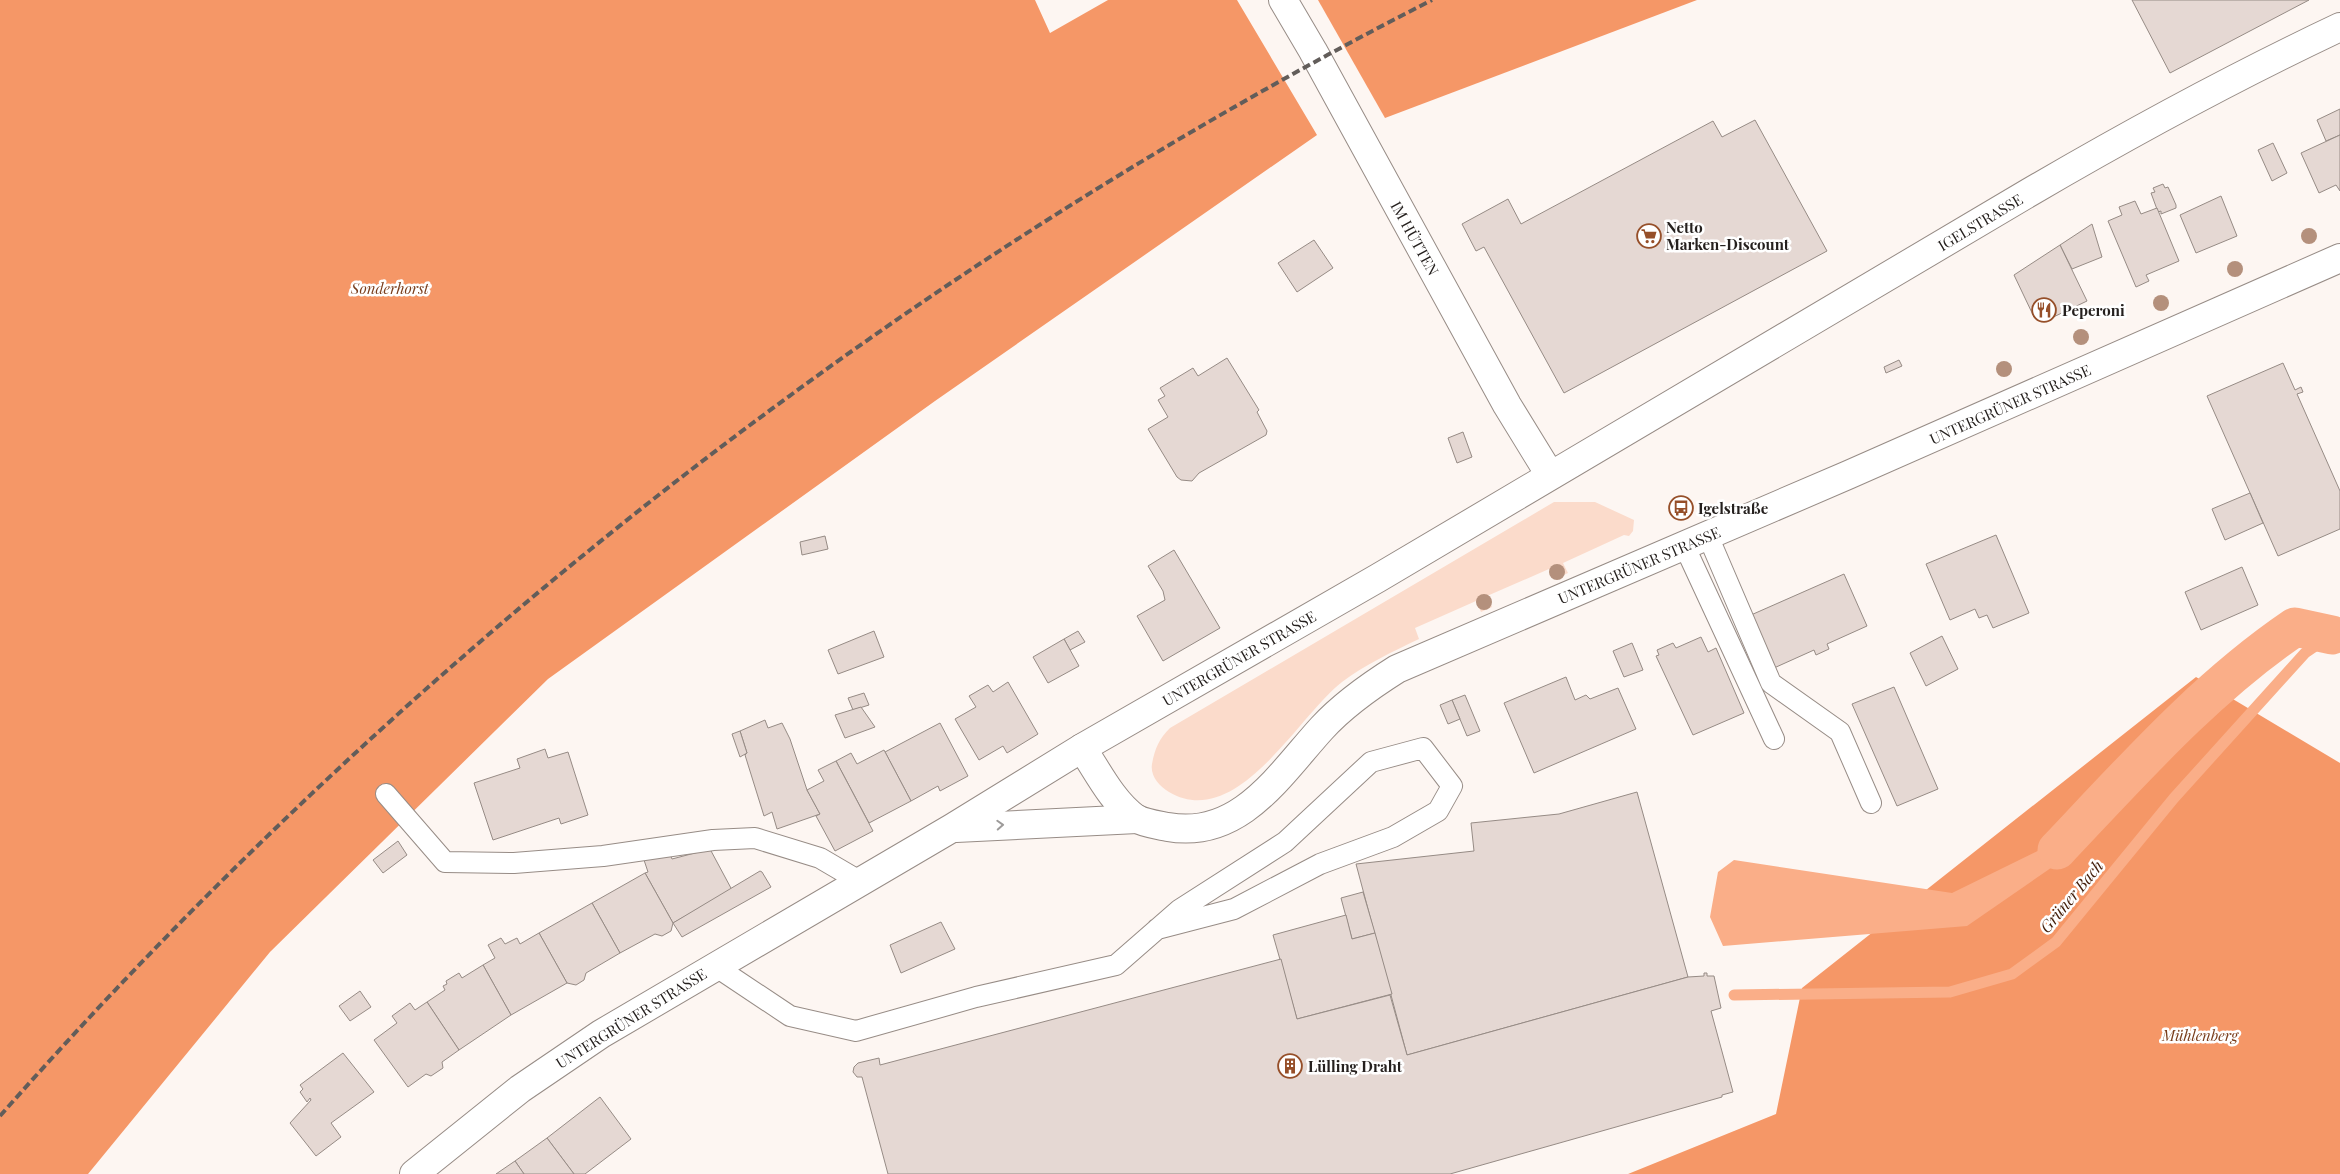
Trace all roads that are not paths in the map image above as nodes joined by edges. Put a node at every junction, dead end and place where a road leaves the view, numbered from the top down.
1 (1282, 0) edge
2 (2340, 27) edge
3 (2340, 258) edge
4 (1550, 475) junction
5 (1696, 541) junction
6 (1774, 738) dead end
7 (1082, 748) junction
8 (386, 794) dead end
9 (1872, 803) dead end
10 (1137, 819) junction
11 (952, 828) junction
12 (861, 882) junction
13 (1157, 929) junction
14 (715, 966) junction
15 (414, 1174) edge

1 - 4 main road, IM HÜTTEN
2 - 4 main road, IGELSTRASSE
3 - 5 main road, UNTERGRÜNER STRASSE
4 - 7 main road, UNTERGRÜNER STRASSE
5 - 6 lane
5 - 9 lane
5 - 10 main road, UNTERGRÜNER STRASSE
7 - 10 main road, UNTERGRÜNER STRASSE
7 - 11 main road, UNTERGRÜNER STRASSE
8 - 12 lane
11 -> 10 main road
11 - 12 main road, UNTERGRÜNER STRASSE
12 - 14 main road, UNTERGRÜNER STRASSE
13 - 13 lane
13 - 14 lane
14 - 15 main road, UNTERGRÜNER STRASSE

